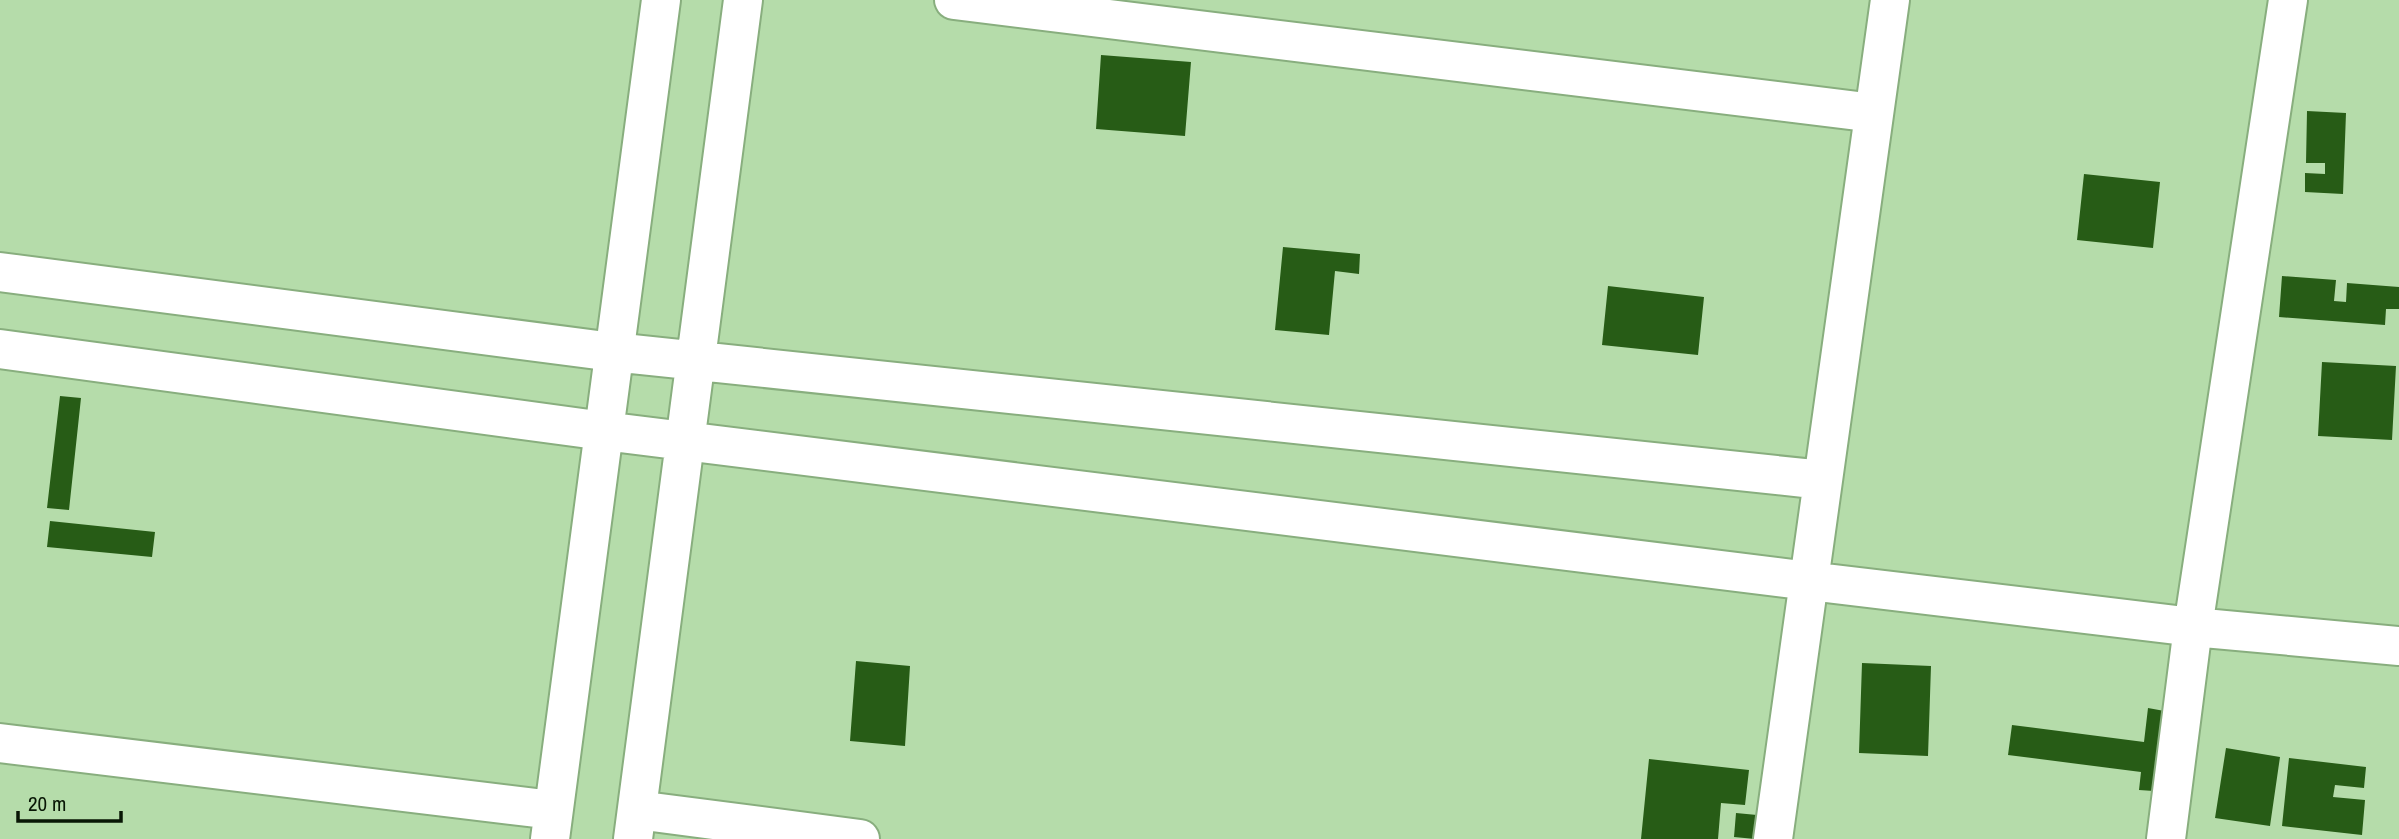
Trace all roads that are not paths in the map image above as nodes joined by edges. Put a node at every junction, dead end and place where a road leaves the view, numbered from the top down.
1 (661, 0) edge
2 (743, 0) edge
3 (954, 0) edge
4 (1890, 0) edge
5 (2288, 0) edge
6 (1874, 113) junction
7 (0, 272) edge
8 (0, 349) edge
9 (613, 352) junction
10 (697, 360) junction
11 (604, 431) junction
12 (686, 441) junction
13 (1823, 480) junction
14 (1809, 581) junction
15 (2193, 627) junction
16 (2399, 646) edge
17 (0, 743) edge
18 (635, 824) edge
19 (551, 825) edge
20 (860, 839) edge
21 (1773, 839) edge
22 (2166, 839) edge

1 - 9 street
2 - 10 street
3 - 6 street
4 - 6 street
5 - 15 street
6 - 13 street
7 - 9 street
8 - 11 street
9 - 10 street
9 - 11 street
10 - 12 street
10 - 13 street
11 - 12 street
11 - 19 street
12 - 14 street
12 - 18 street
13 - 14 street
14 - 15 street
14 - 21 street
15 - 16 street
15 - 22 street
17 - 19 street
18 - 20 street

